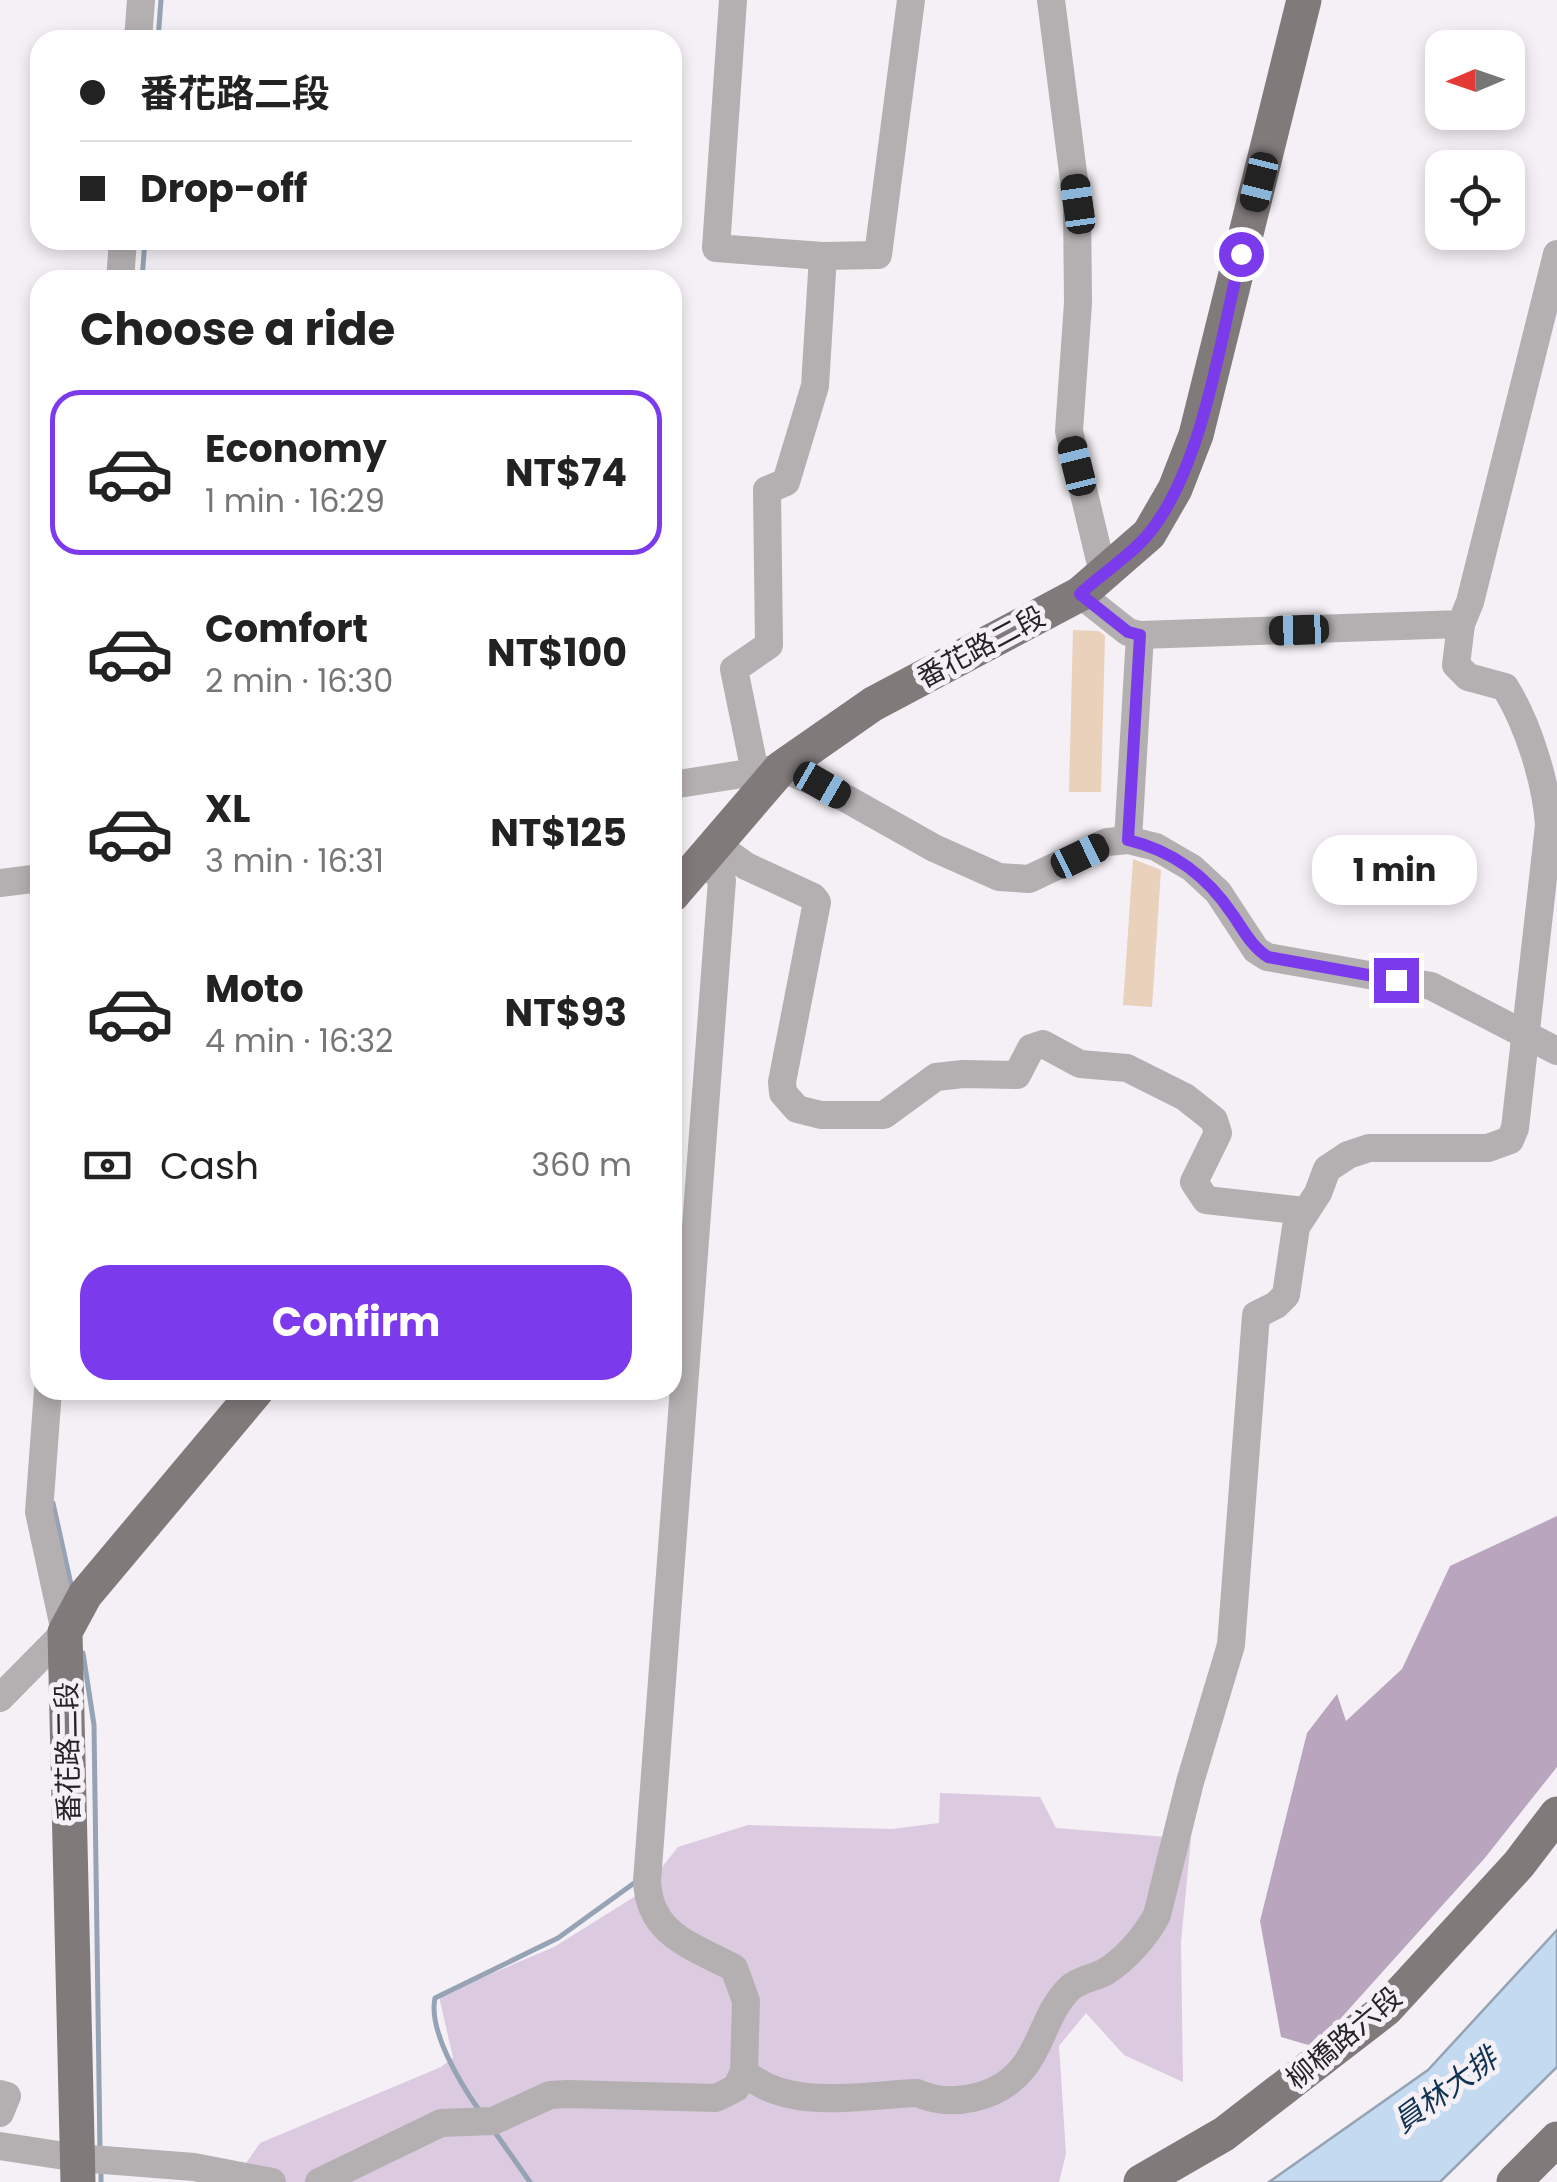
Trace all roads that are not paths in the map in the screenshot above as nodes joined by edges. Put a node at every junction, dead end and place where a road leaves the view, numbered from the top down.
1 (141, 0) edge
2 (733, 0) edge
3 (911, 0) edge
4 (1051, 0) edge
5 (1304, 0) edge
6 (139, 30) edge
7 (1557, 254) edge
8 (823, 256) junction
9 (1092, 583) junction
10 (1461, 624) junction
11 (1140, 635) junction
12 (768, 770) junction
13 (682, 783) edge
14 (1128, 840) junction
15 (710, 850) junction
16 (30, 880) edge
17 (682, 882) edge
18 (0, 884) edge
19 (1526, 1032) junction
20 (1557, 1051) edge
21 (1304, 1211) junction
22 (47, 1400) edge
23 (249, 1400) edge
24 (66, 1632) junction
25 (0, 1698) edge
26 (1557, 1814) edge
27 (744, 2072) junction
28 (0, 2094) edge
29 (0, 2114) edge
30 (1557, 2139) edge
31 (0, 2146) edge
32 (78, 2170) edge
33 (272, 2182) edge
34 (319, 2182) edge
35 (1141, 2182) edge
36 (1514, 2182) edge

1 - 6 street
2 - 8 street
3 - 8 street
4 - 9 street
5 - 9 main road, 番花路二段
7 - 10 street
8 - 12 street
9 - 11 street
9 - 12 main road, 番花路二段
10 - 11 street
10 - 19 street
11 - 14 street
12 - 13 street
12 - 14 street
12 - 15 main road, 番花路二段
14 - 19 street
15 - 17 main road, 番花路二段
15 - 21 street
15 - 27 street
16 - 18 street
19 - 20 street
19 - 21 street
21 - 27 street
22 - 24 street
23 - 24 main road
24 - 25 street
24 - 32 main road, 番花路二段
26 - 35 main road, 柳橋路六段
27 - 34 street
28 - 29 street
30 - 36 main road
31 - 32 street
32 - 33 street

